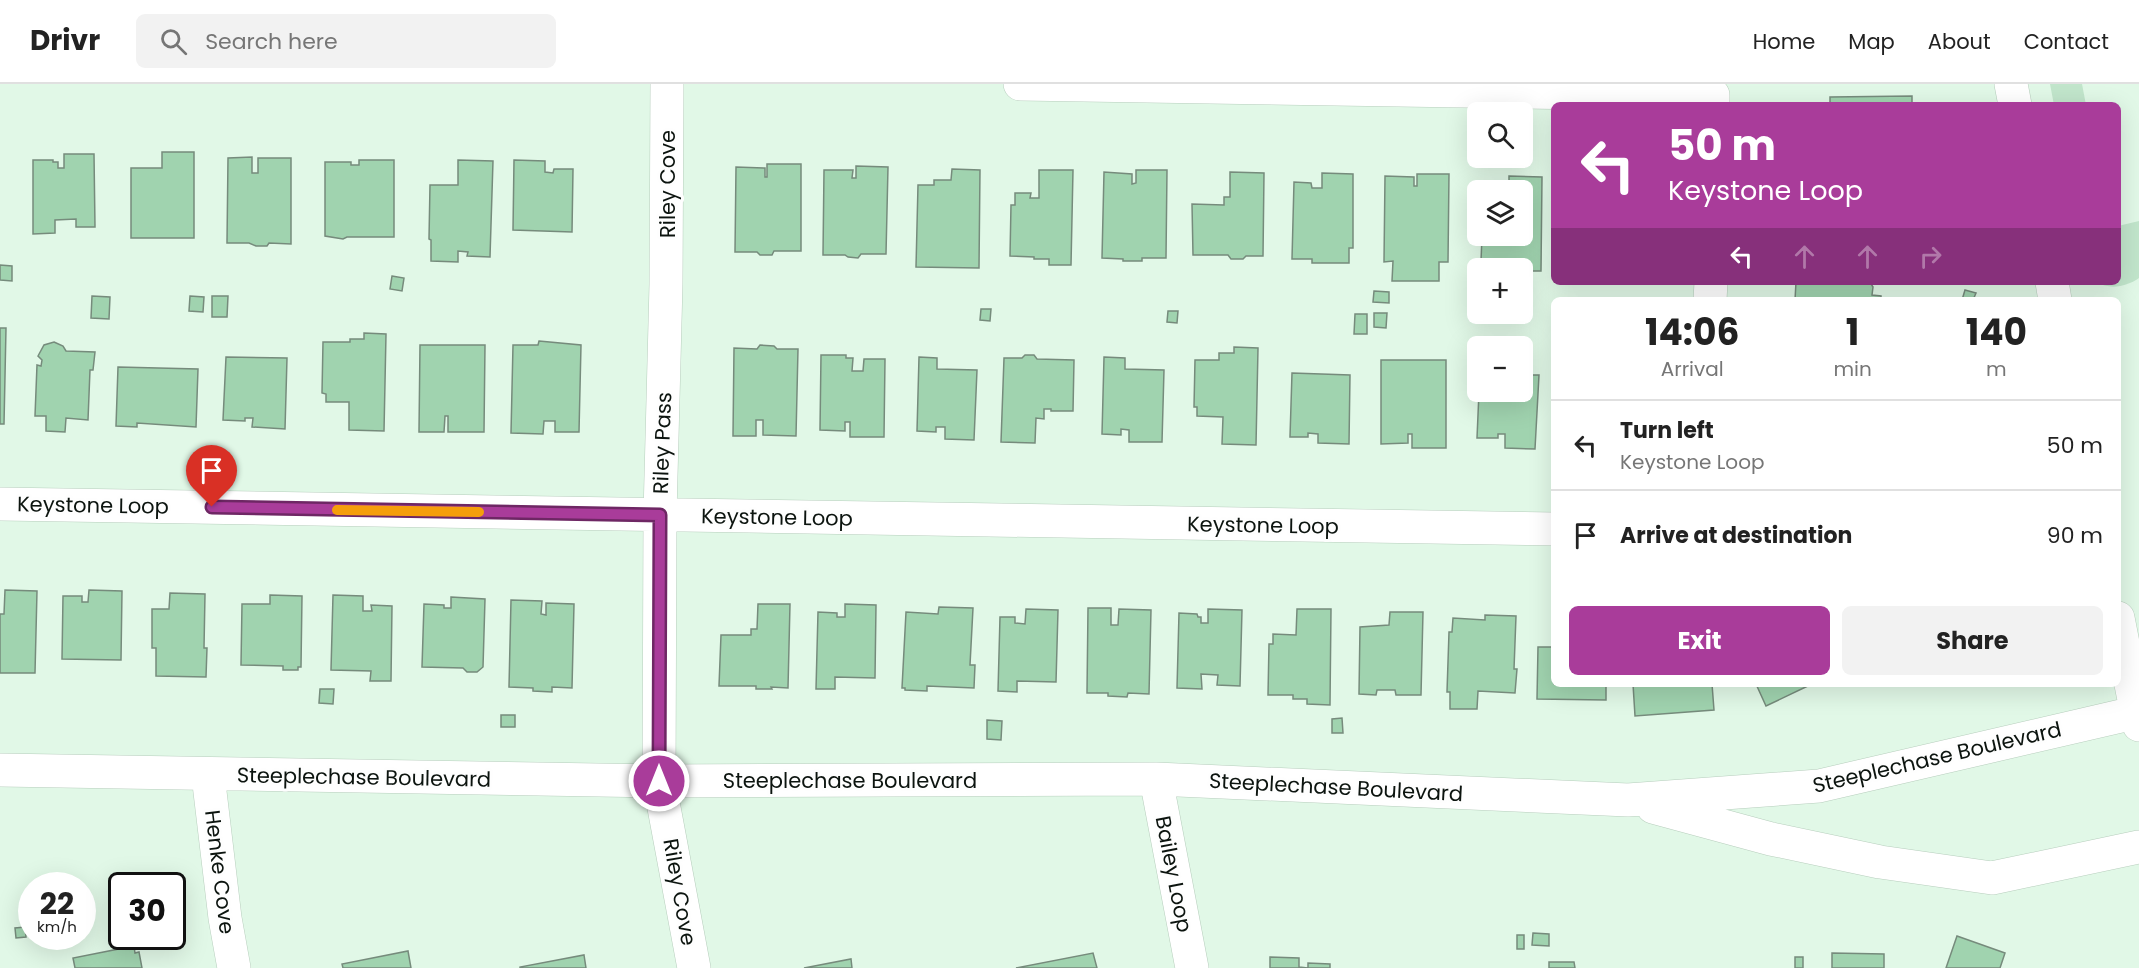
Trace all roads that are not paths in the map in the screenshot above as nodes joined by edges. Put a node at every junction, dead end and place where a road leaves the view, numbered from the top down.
1 (667, 84) edge
2 (1020, 84) edge
3 (2011, 84) edge
4 (1713, 102) edge
5 (2014, 102) edge
6 (666, 284) joint
7 (0, 504) edge
8 (660, 515) junction
9 (1551, 530) edge
10 (2121, 633) edge
11 (2138, 718) edge
12 (0, 770) edge
13 (208, 775) junction
14 (1156, 779) junction
15 (659, 781) junction
16 (1628, 800) junction
17 (2139, 847) edge
18 (234, 968) edge
19 (694, 968) edge
20 (1192, 968) edge

1 - 6 street, Riley Cove
2 - 4 street
3 - 5 street
6 - 8 street, Riley Pass
7 - 8 street, Keystone Loop
8 - 9 street, Keystone Loop
8 - 15 street, Riley Pass
10 - 11 street
11 - 16 street, Steeplechase Boulevard
12 - 13 street, Steeplechase Boulevard
13 - 15 street, Steeplechase Boulevard
13 - 18 street, Henke Cove
14 - 15 street, Steeplechase Boulevard
14 - 16 street, Steeplechase Boulevard
14 - 20 street, Bailey Loop
15 - 19 street, Riley Cove
16 - 17 street, Steeplechase Boulevard

